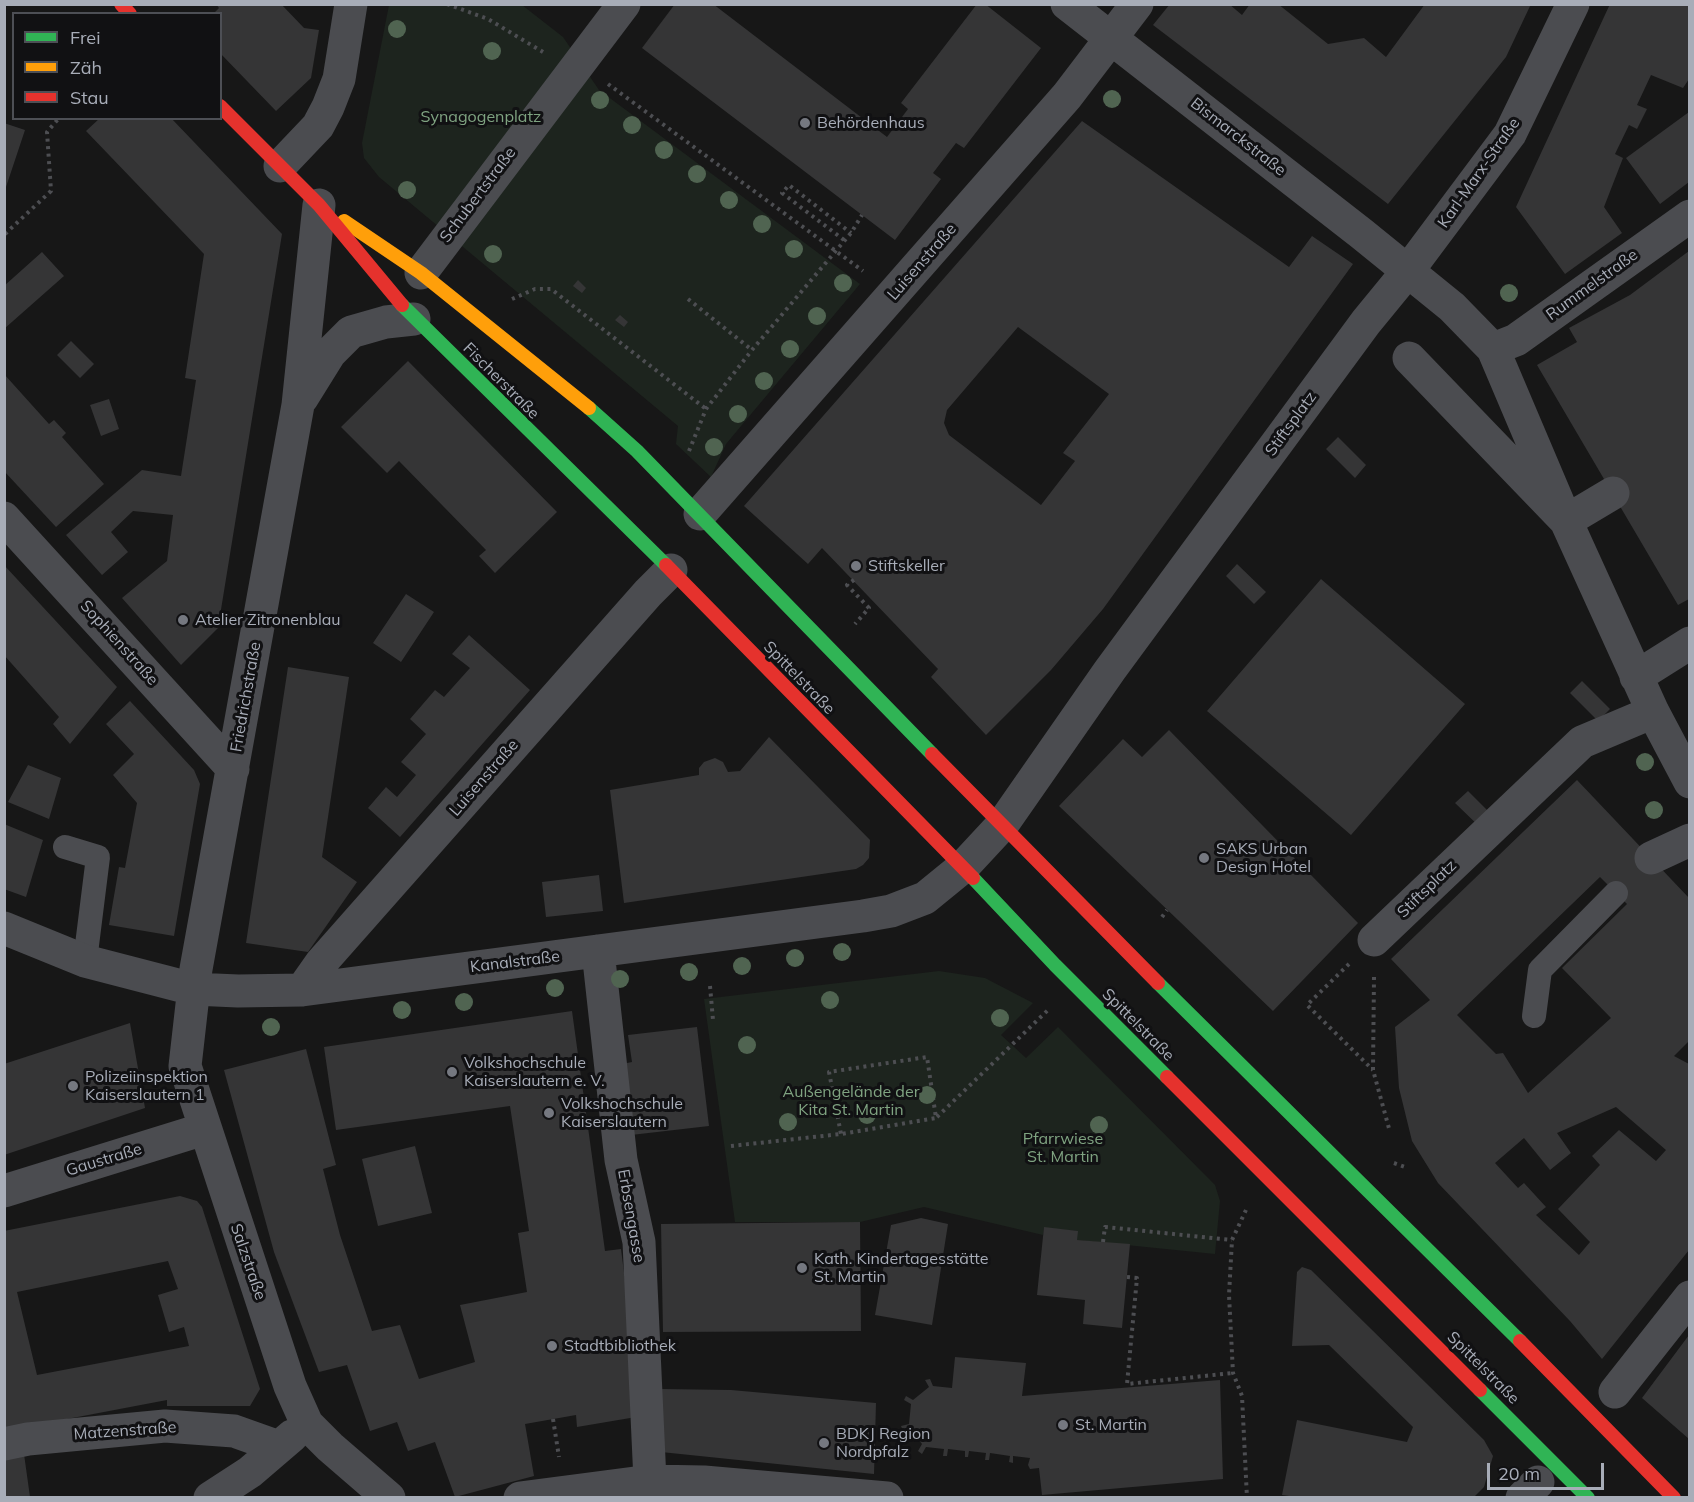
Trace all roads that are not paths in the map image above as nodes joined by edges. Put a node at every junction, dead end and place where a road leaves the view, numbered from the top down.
1 (351, 4) edge
2 (624, 4) edge
3 (1067, 4) edge
4 (1137, 4) edge
5 (1573, 4) edge
6 (1110, 37) junction
7 (222, 108) edge
8 (280, 166) junction
9 (319, 205) junction
10 (1689, 216) edge
11 (1407, 272) junction
12 (421, 273) junction
13 (414, 319) junction
14 (1493, 349) junction
15 (1409, 358) dead end
16 (298, 405) junction
17 (1613, 493) dead end
18 (699, 514) junction
19 (4, 518) edge
20 (1566, 521) junction
21 (671, 570) junction
22 (1689, 643) edge
23 (1636, 677) junction
24 (1653, 712) junction
25 (233, 768) junction
26 (1689, 782) edge
27 (1002, 825) junction
28 (1689, 840) edge
29 (64, 848) dead end
30 (1651, 858) dead end
31 (963, 867) junction
32 (1616, 893) dead end
33 (4, 928) edge
34 (1374, 940) road end
35 (598, 951) junction
36 (85, 961) junction
37 (194, 989) junction
38 (302, 990) junction
39 (1534, 1016) dead end
40 (204, 1129) junction
41 (4, 1191) edge
42 (1689, 1297) edge
43 (1605, 1404) junction
44 (307, 1424) junction
45 (4, 1444) edge
46 (279, 1447) junction
47 (650, 1481) junction
48 (249, 1485) edge
49 (703, 1490) edge
50 (1674, 1494) edge
51 (210, 1497) edge
52 (389, 1497) edge
53 (520, 1497) edge
54 (887, 1497) edge
55 (1588, 1497) edge

1 - 8 street
2 - 12 street, Schubertstraße
3 - 6 street, Bismarckstraße
4 - 6 street, Luisenstraße
5 - 11 street, Karl-Marx-Straße
6 - 11 street, Bismarckstraße
6 - 18 street, Luisenstraße
7 - 8 main road, Fischerstraße
8 - 9 main road, Fischerstraße
9 - 12 main road, Fischerstraße
9 - 13 main road, Fischerstraße
9 - 16 street, Friedrichstraße
10 - 14 street, Rummelstraße
11 - 14 street
11 - 27 street, Stiftsplatz
12 - 18 main road, Fischerstraße
13 - 16 street, Friedrichstraße
13 - 21 main road, Fischerstraße
14 - 20 street
15 - 20 street
16 - 25 street, Friedrichstraße
17 - 20 street
18 - 27 main road
19 - 25 street, Sophienstraße
20 - 23 street
21 - 31 main road, Spittelstraße
21 - 38 street, Luisenstraße
22 - 23 street
23 - 24 street
24 - 26 street
24 - 34 street, Stiftsplatz
25 - 37 street, Friedrichstraße
27 - 31 street, Kanalstraße
27 - 43 main road
28 - 30 street
29 - 36 lane
31 - 35 street, Kanalstraße
31 - 55 main road, Spittelstraße
32 - 39 lane
33 - 36 street, Kanalstraße
35 - 38 street, Kanalstraße
35 - 47 street, Erbsengasse
36 - 37 street, Kanalstraße
37 - 38 street, Kanalstraße
37 - 40 street, Salzstraße
40 - 41 street, Gaustraße
40 - 44 street, Salzstraße
42 - 43 street
43 - 50 main road
44 - 46 street
44 - 52 street, Salzstraße
45 - 46 street, Matzenstraße
46 - 48 street
47 - 49 street
47 - 53 street
48 - 51 street
49 - 54 street

